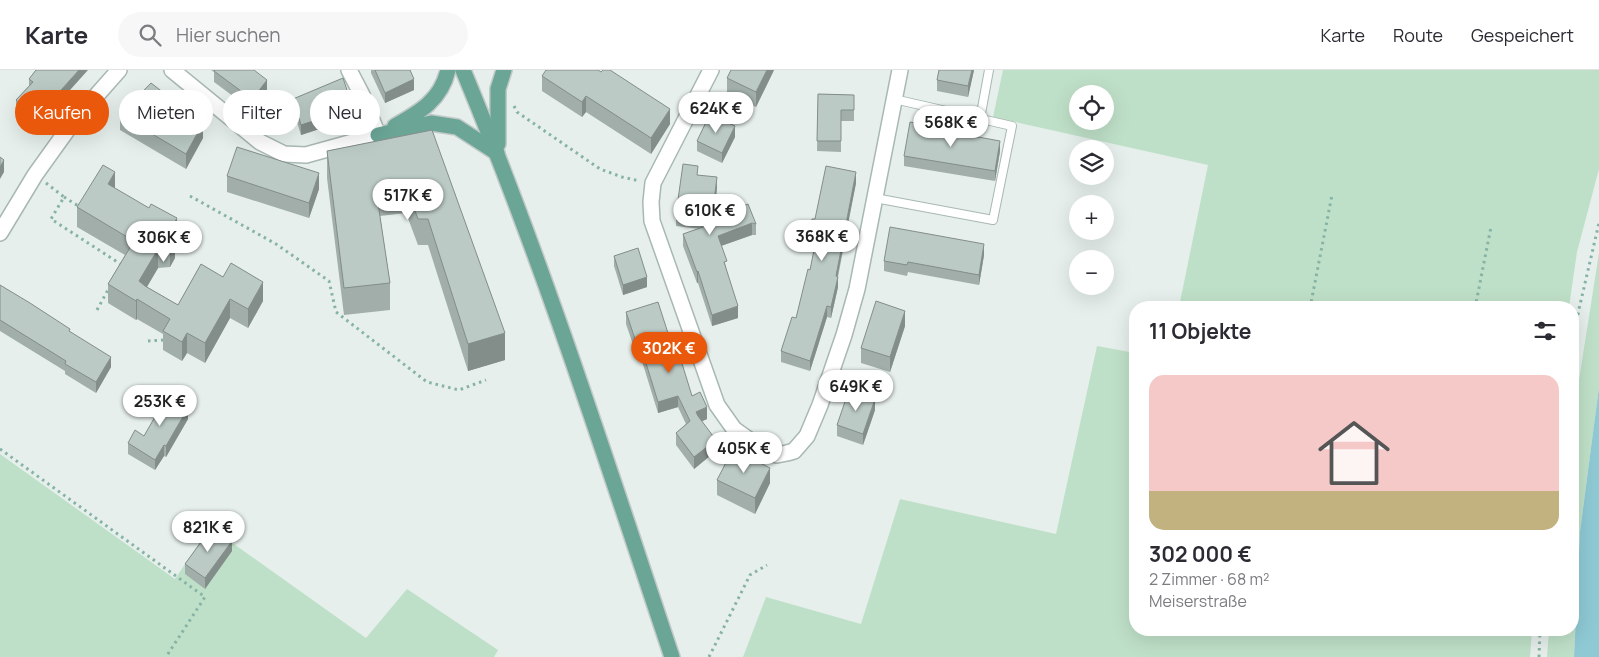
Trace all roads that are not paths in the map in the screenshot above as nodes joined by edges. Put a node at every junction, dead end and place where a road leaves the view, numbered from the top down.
1 (119, 70) edge
2 (172, 70) edge
3 (349, 70) edge
4 (448, 70) edge
5 (464, 70) edge
6 (504, 70) edge
7 (711, 70) edge
8 (900, 70) edge
9 (989, 70) edge
10 (359, 90) edge
11 (894, 99) junction
12 (980, 119) junction
13 (380, 134) edge
14 (378, 135) edge
15 (380, 135) edge
16 (498, 153) junction
17 (875, 198) junction
18 (0, 233) edge
19 (672, 657) edge

1 - 18 street
2 - 14 street
3 - 10 street
4 - 13 main road
5 - 16 main road
6 - 16 main road
7 - 17 street
8 - 11 street
9 - 12 lane
11 - 12 lane
11 - 17 street
12 - 17 lane
15 - 16 main road
16 - 19 main road

